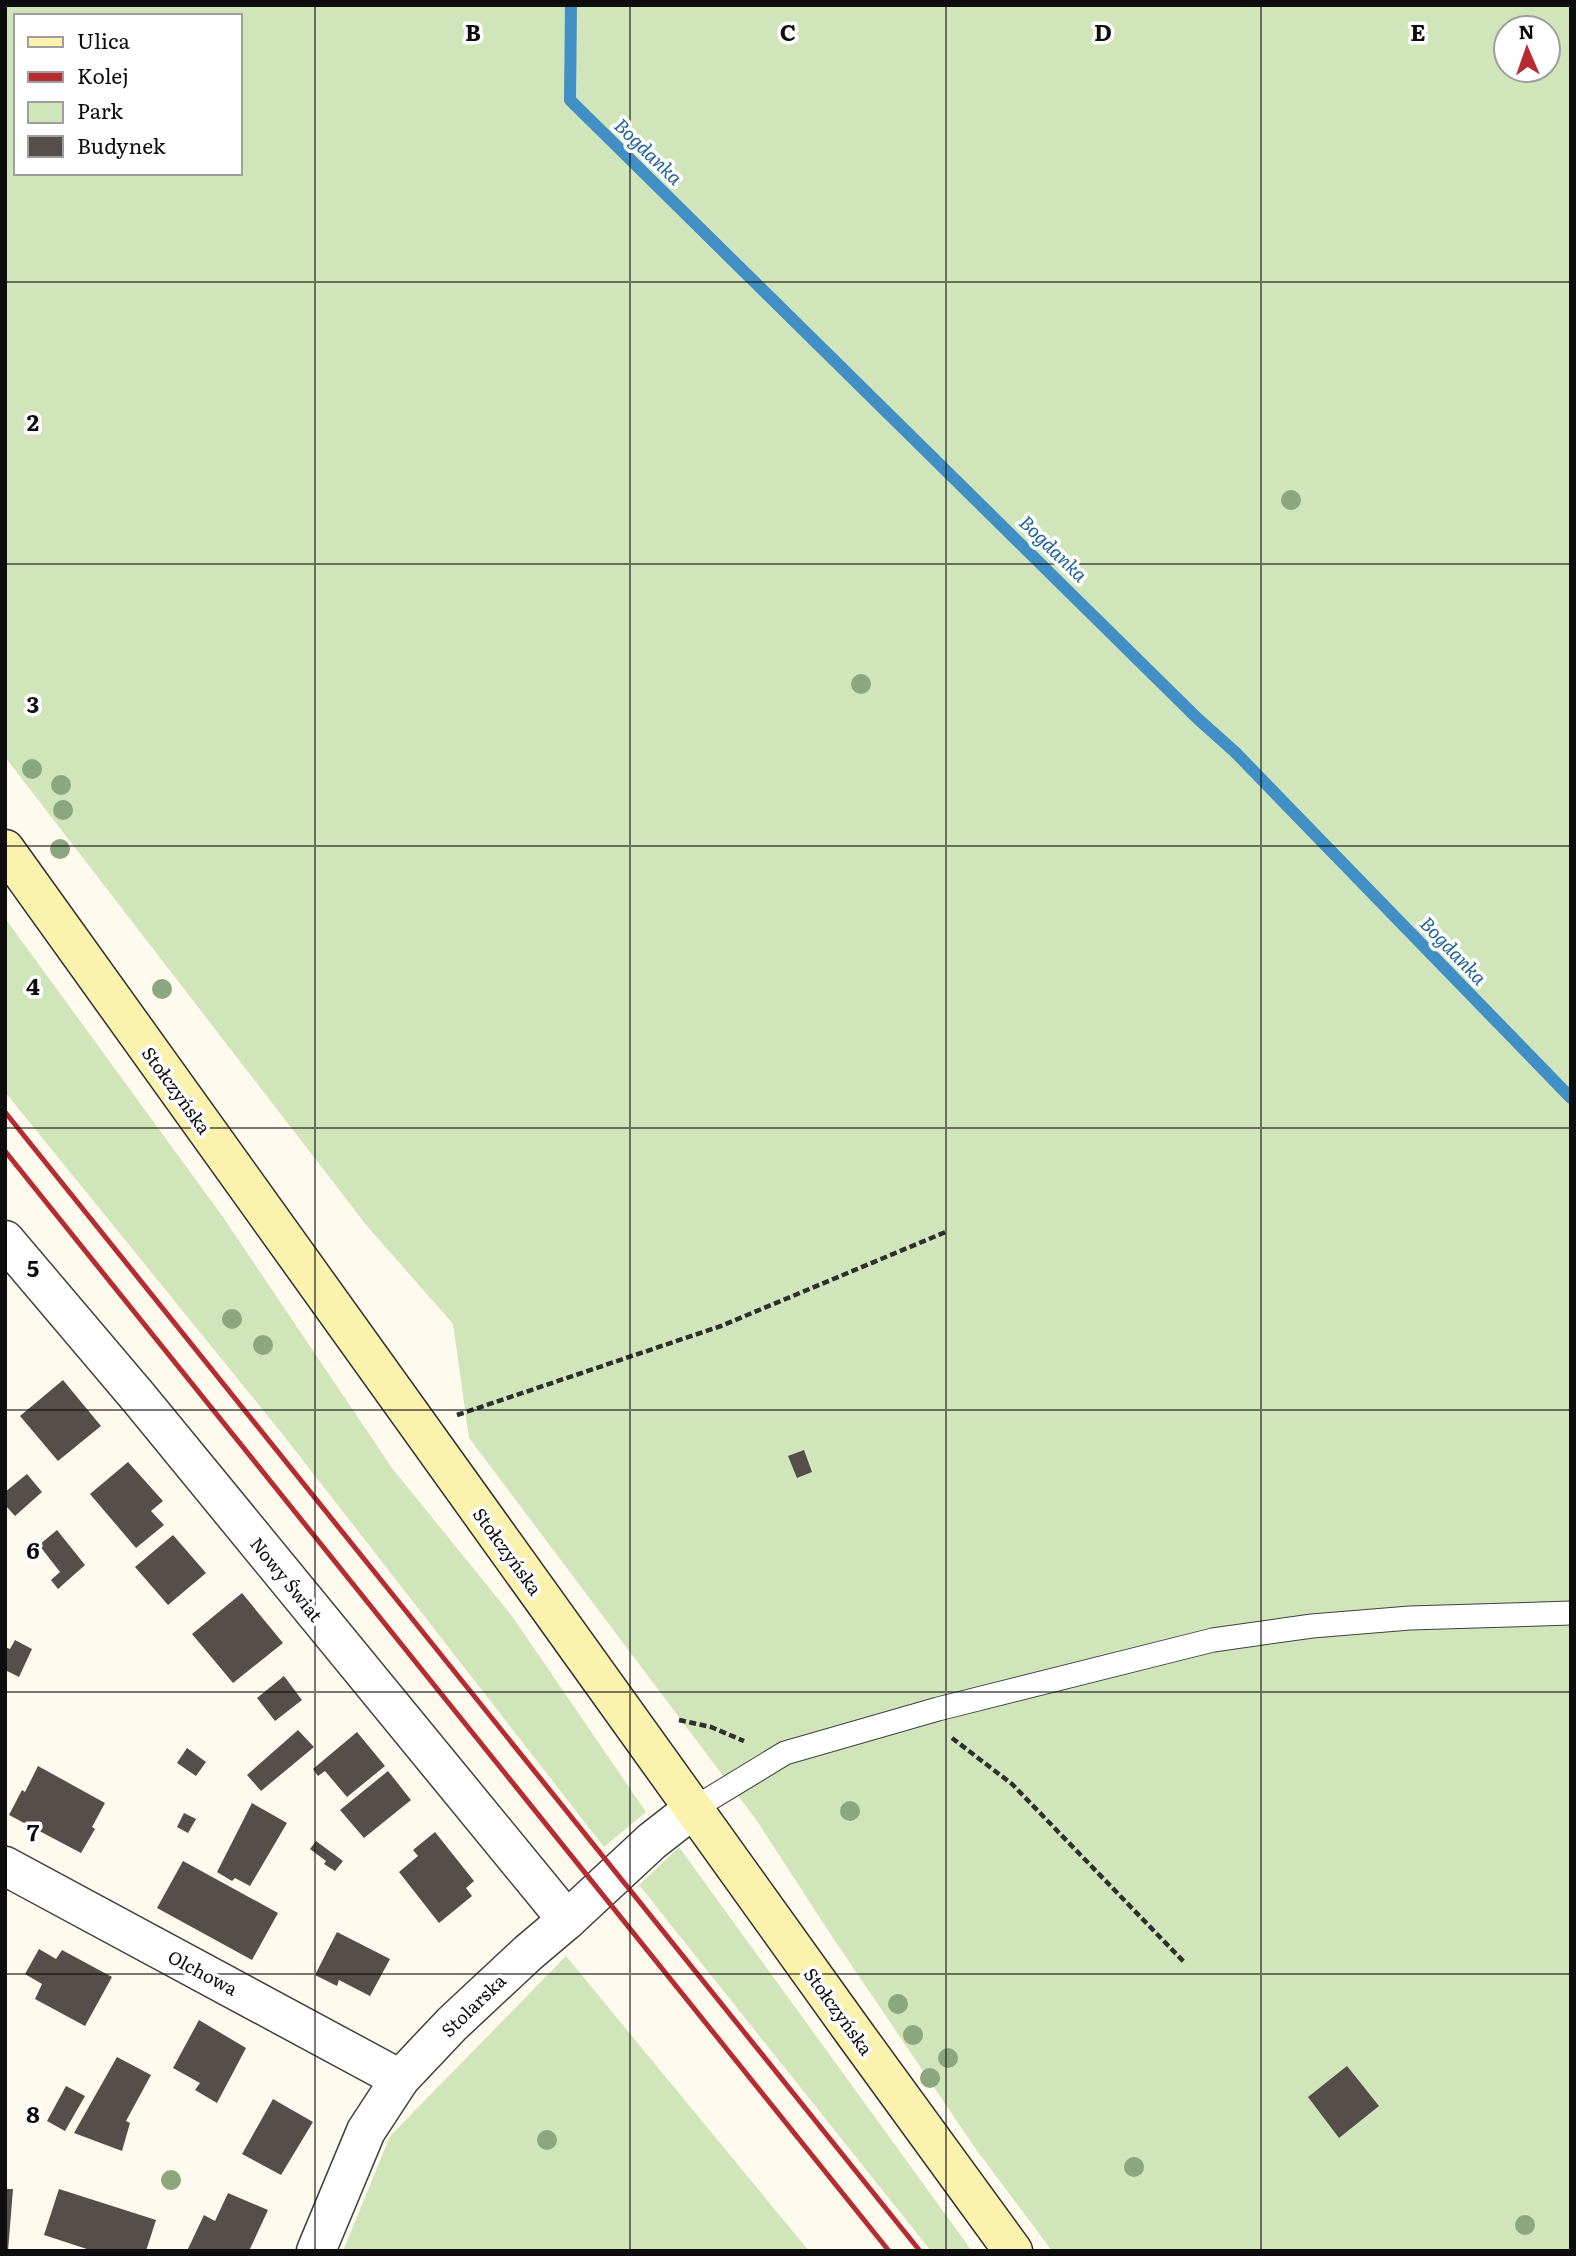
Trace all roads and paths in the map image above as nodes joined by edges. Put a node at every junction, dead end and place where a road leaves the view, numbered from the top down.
1 (5, 849) edge
2 (948, 1231) dead end
3 (5, 1240) edge
4 (419, 1428) junction
5 (1571, 1613) edge
6 (669, 1718) dead end
7 (906, 1719) junction
8 (785, 1753) junction
9 (693, 1809) junction
10 (5, 1866) edge
11 (567, 1920) junction
12 (1185, 1963) dead end
13 (400, 2079) junction
14 (316, 2251) edge
15 (1013, 2251) edge

1 - 4 street, Stołczyńska
2 - 4 path
3 - 11 street, Nowy Świat
4 - 9 street, Stołczyńska
5 - 7 lane
6 - 8 path
7 - 8 lane
7 - 12 path
8 - 9 lane
9 - 11 street, Stolarska
9 - 15 street, Stołczyńska
10 - 13 street, Olchowa
11 - 13 street, Stolarska
13 - 14 street, Stolarska

